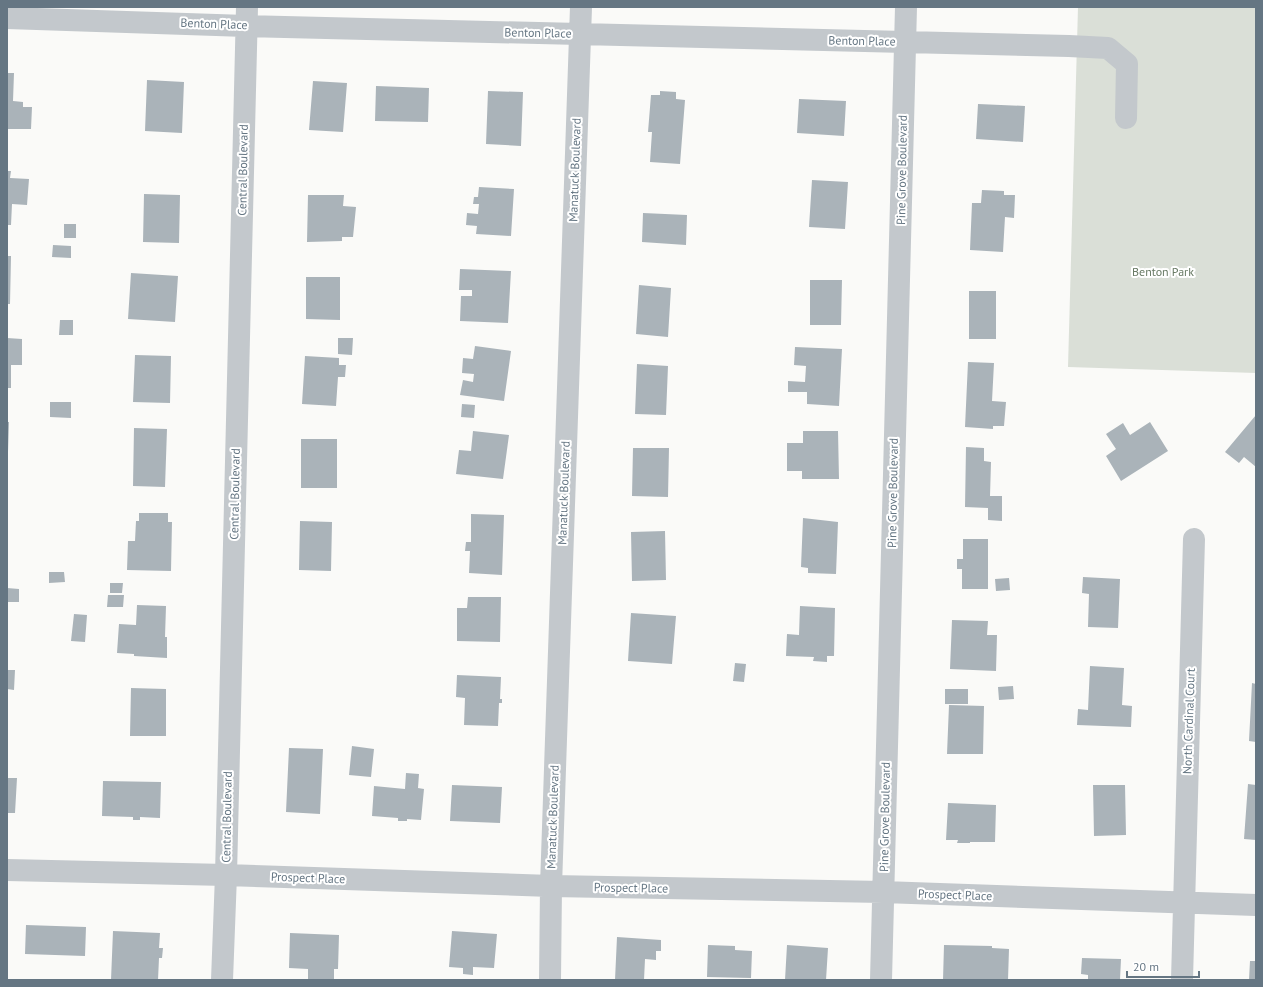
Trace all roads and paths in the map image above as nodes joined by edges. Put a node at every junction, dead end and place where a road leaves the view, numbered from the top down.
1 (581, 7) edge
2 (906, 7) edge
3 (247, 16) edge
4 (7, 18) edge
5 (580, 34) junction
6 (905, 42) junction
7 (1126, 118) dead end
8 (1194, 539) dead end
9 (7, 870) edge
10 (226, 875) junction
11 (551, 886) junction
12 (883, 892) junction
13 (1184, 903) junction
14 (1256, 904) edge
15 (222, 980) edge
16 (550, 980) edge
17 (880, 980) edge
18 (1182, 980) edge

1 - 5 street, Manatuck Boulevard
2 - 6 street, Pine Grove Boulevard
3 - 4 street, Benton Place
3 - 5 street, Benton Place
3 - 10 street, Central Boulevard
5 - 6 street, Benton Place
5 - 11 street, Manatuck Boulevard
6 - 7 street, Benton Place
6 - 12 street, Pine Grove Boulevard
8 - 13 street, North Cardinal Court
9 - 10 street, Prospect Place
10 - 11 street, Prospect Place
10 - 15 street, Central Boulevard
11 - 12 street, Prospect Place
11 - 16 street, Manatuck Boulevard
12 - 13 street, Prospect Place
12 - 17 street, Pine Grove Boulevard
13 - 14 street, Prospect Place
13 - 18 street, North Cardinal Court

